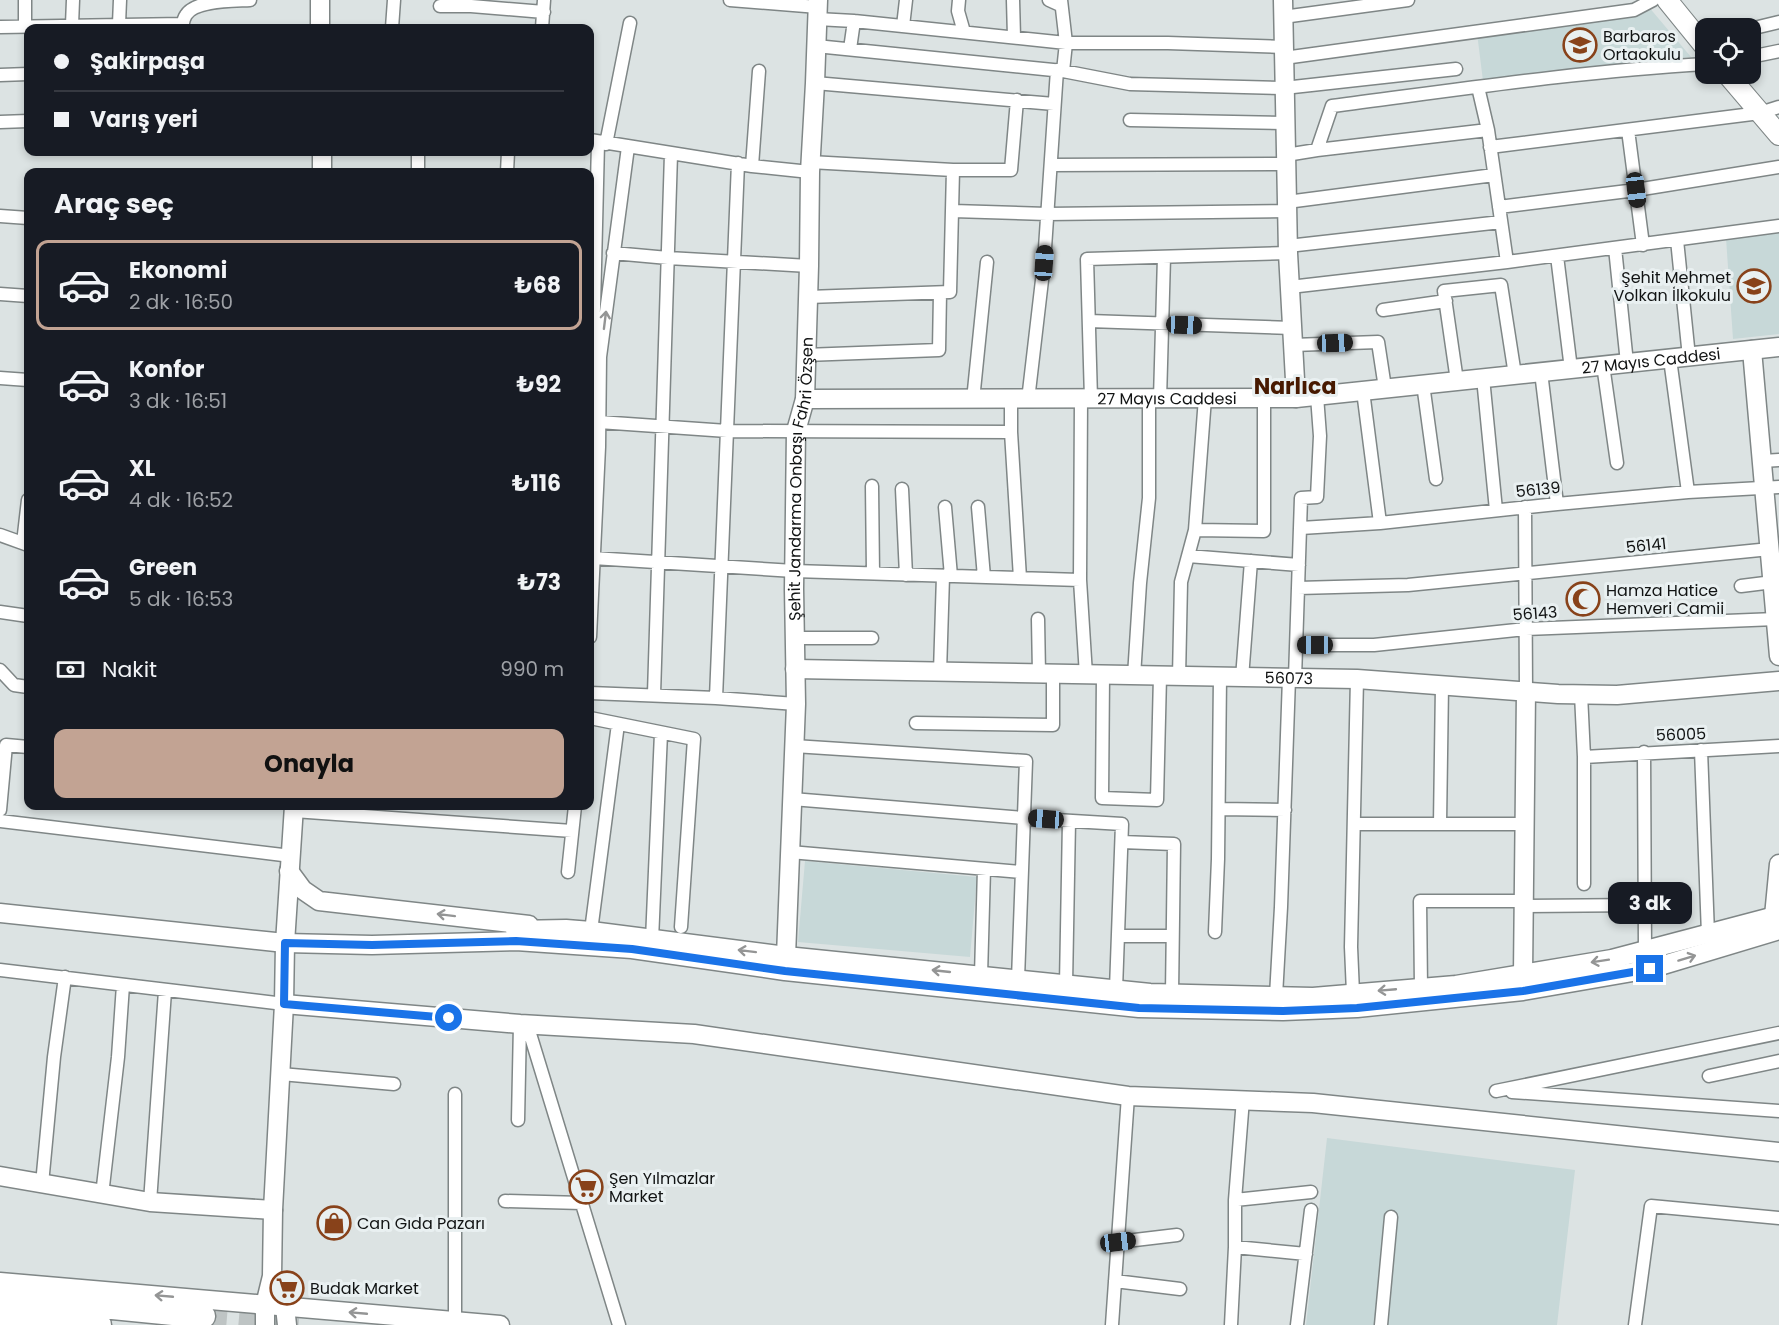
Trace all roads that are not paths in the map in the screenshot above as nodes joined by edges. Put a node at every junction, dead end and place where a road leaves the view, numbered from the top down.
1 (25, 0) edge
2 (73, 0) edge
3 (120, 0) edge
4 (250, 0) edge
5 (320, 0) edge
6 (394, 0) edge
7 (730, 0) edge
8 (906, 0) edge
9 (959, 0) edge
10 (1013, 0) edge
11 (1408, 0) edge
12 (1653, 0) edge
13 (1667, 0) edge
14 (1057, 2) edge
15 (472, 3) edge
16 (191, 4) edge
17 (440, 6) dead end
18 (544, 6) edge
19 (817, 9) edge
20 (1283, 9) edge
21 (854, 21) junction
22 (1779, 22) edge
23 (630, 23) dead end
24 (25, 24) edge
25 (72, 24) edge
26 (119, 24) edge
27 (183, 24) edge
28 (320, 24) edge
29 (392, 24) edge
30 (542, 24) edge
31 (903, 26) junction
32 (1761, 26) edge
33 (0, 27) edge
34 (24, 27) edge
35 (964, 32) junction
36 (1695, 33) edge
37 (1014, 37) junction
38 (1066, 42) junction
39 (816, 46) junction
40 (850, 49) junction
41 (1779, 51) edge
42 (1284, 52) junction
43 (1761, 55) edge
44 (1695, 65) edge
45 (1456, 69) dead end
46 (759, 71) dead end
47 (1060, 71) junction
48 (24, 74) edge
49 (0, 75) edge
50 (815, 83) junction
51 (1739, 84) edge
52 (1478, 87) junction
53 (1284, 88) junction
54 (1017, 100) junction
55 (1054, 104) junction
56 (1770, 110) edge
57 (1130, 120) dead end
58 (24, 121) edge
59 (0, 122) edge
60 (1285, 123) junction
61 (1488, 130) junction
62 (1628, 130) junction
63 (1779, 135) edge
64 (598, 142) edge
65 (628, 147) junction
66 (1490, 147) junction
67 (1317, 150) junction
68 (671, 154) junction
69 (1286, 159) junction
70 (738, 164) junction
71 (1050, 165) junction
72 (752, 166) junction
73 (810, 167) junction
74 (1779, 167) edge
75 (953, 170) junction
76 (1494, 175) junction
77 (594, 183) edge
78 (1636, 190) junction
79 (1287, 207) junction
80 (1499, 207) junction
81 (953, 211) junction
82 (1047, 214) junction
83 (0, 216) edge
84 (24, 218) edge
85 (1501, 222) junction
86 (1779, 226) edge
87 (1677, 240) junction
88 (1643, 245) junction
89 (1615, 248) junction
90 (1288, 249) junction
91 (613, 253) junction
92 (1557, 256) junction
93 (1164, 257) junction
94 (668, 258) junction
95 (734, 262) junction
96 (987, 262) dead end
97 (1507, 262) junction
98 (809, 266) junction
99 (1290, 286) junction
100 (940, 293) junction
101 (0, 294) edge
102 (24, 296) edge
103 (808, 297) junction
104 (1446, 302) junction
105 (1383, 310) dead end
106 (1089, 321) junction
107 (1162, 324) junction
108 (1293, 337) junction
109 (1779, 347) edge
110 (1752, 350) junction
111 (594, 353) edge
112 (805, 355) junction
113 (1689, 357) junction
114 (1670, 358) junction
115 (1627, 363) junction
116 (1603, 365) junction
117 (1572, 369) junction
118 (1541, 372) junction
119 (1515, 375) junction
120 (0, 378) edge
121 (599, 378) junction
122 (1483, 378) junction
123 (24, 380) edge
124 (1457, 381) junction
125 (1423, 384) junction
126 (1384, 388) junction
127 (1363, 391) junction
128 (1317, 396) junction
129 (1264, 398) junction
130 (1296, 398) junction
131 (805, 399) junction
132 (1086, 399) junction
133 (1154, 399) junction
134 (1205, 399) junction
135 (974, 400) junction
136 (1019, 400) junction
137 (598, 422) junction
138 (663, 426) junction
139 (727, 431) junction
140 (796, 431) junction
141 (1011, 432) junction
142 (594, 447) edge
143 (1771, 460) edge
144 (1617, 463) dead end
145 (1436, 479) dead end
146 (872, 486) dead end
147 (1772, 488) edge
148 (902, 489) dead end
149 (1688, 492) junction
150 (1557, 504) junction
151 (945, 507) dead end
152 (978, 507) dead end
153 (1525, 507) junction
154 (1496, 510) junction
155 (1380, 523) junction
156 (1300, 528) junction
157 (1195, 530) junction
158 (0, 535) edge
159 (24, 543) edge
160 (1773, 554) edge
161 (1188, 556) junction
162 (594, 558) edge
163 (1251, 561) junction
164 (658, 562) junction
165 (1299, 565) junction
166 (721, 566) junction
167 (794, 571) junction
168 (873, 573) junction
169 (906, 574) junction
170 (1525, 574) junction
171 (947, 576) junction
172 (984, 577) junction
173 (1020, 578) junction
174 (1080, 580) junction
175 (1773, 582) junction
176 (1741, 586) dead end
177 (1298, 588) junction
178 (0, 612) edge
179 (24, 615) edge
180 (1777, 616) edge
181 (1038, 619) dead end
182 (1526, 629) junction
183 (795, 638) junction
184 (872, 638) dead end
185 (1296, 645) junction
186 (1779, 656) edge
187 (795, 669) junction
188 (0, 670) edge
189 (940, 672) junction
190 (1046, 674) junction
191 (1094, 675) junction
192 (1134, 676) junction
193 (1160, 676) junction
194 (1179, 677) junction
195 (1220, 677) junction
196 (1242, 678) junction
197 (1292, 678) junction
198 (1357, 679) junction
199 (1779, 681) edge
200 (1442, 685) junction
201 (24, 686) edge
202 (1526, 691) junction
203 (594, 693) edge
204 (654, 694) junction
205 (1581, 694) junction
206 (716, 698) junction
207 (796, 704) junction
208 (594, 719) edge
209 (916, 723) dead end
210 (618, 724) junction
211 (661, 732) junction
212 (794, 746) junction
213 (1779, 746) edge
214 (24, 747) edge
215 (1701, 750) junction
216 (1644, 753) junction
217 (1584, 757) junction
218 (792, 799) junction
219 (1219, 809) junction
220 (0, 810) edge
221 (294, 810) edge
222 (318, 810) edge
223 (575, 810) edge
224 (1285, 810) junction
225 (1023, 818) junction
226 (0, 821) edge
227 (1070, 821) junction
228 (1440, 824) junction
229 (1526, 824) junction
230 (1354, 825) junction
231 (572, 831) junction
232 (1122, 842) junction
233 (790, 852) junction
234 (290, 864) junction
235 (1779, 864) edge
236 (984, 869) junction
237 (567, 872) dead end
238 (1021, 872) junction
239 (1584, 884) dead end
240 (0, 902) edge
241 (1525, 904) junction
242 (1645, 905) junction
243 (0, 913) edge
244 (1777, 920) edge
245 (681, 927) dead end
246 (567, 929) junction
247 (591, 931) junction
248 (1215, 932) dead end
249 (1708, 934) junction
250 (1119, 936) junction
251 (1172, 936) junction
252 (285, 937) junction
253 (652, 940) junction
254 (1645, 950) junction
255 (786, 956) junction
256 (0, 970) edge
257 (1523, 974) junction
258 (981, 975) junction
259 (65, 977) junction
260 (1018, 979) junction
261 (1066, 984) junction
262 (123, 985) junction
263 (1421, 988) junction
264 (1116, 989) junction
265 (165, 991) junction
266 (1172, 993) junction
267 (1353, 993) junction
268 (1276, 996) junction
269 (284, 1004) junction
270 (524, 1024) junction
271 (1779, 1033) edge
272 (1779, 1061) edge
273 (281, 1074) junction
274 (1709, 1076) dead end
275 (394, 1084) dead end
276 (455, 1094) dead end
277 (1128, 1096) junction
278 (1243, 1100) junction
279 (1779, 1111) edge
280 (518, 1120) dead end
281 (1779, 1152) edge
282 (0, 1176) edge
283 (42, 1184) junction
284 (1311, 1192) dead end
285 (102, 1195) junction
286 (1235, 1200) junction
287 (505, 1201) dead end
288 (150, 1202) junction
289 (582, 1203) junction
290 (273, 1210) junction
291 (1311, 1210) dead end
292 (1391, 1217) dead end
293 (1779, 1218) edge
294 (1177, 1235) dead end
295 (1118, 1242) junction
296 (1235, 1247) junction
297 (1306, 1254) junction
298 (272, 1275) junction
299 (1115, 1281) junction
300 (0, 1282) edge
301 (1180, 1289) dead end
302 (0, 1296) edge
303 (265, 1305) junction
304 (0, 1316) edge
305 (203, 1316) tunnel mouth
306 (286, 1316) edge
307 (456, 1321) junction
308 (99, 1325) edge
309 (265, 1325) edge
310 (500, 1325) edge
311 (619, 1325) edge
312 (1112, 1325) edge
313 (1231, 1325) edge
314 (1297, 1325) edge
315 (1381, 1325) edge
316 (1635, 1325) edge

1 - 24 street
2 - 25 street
3 - 26 street
4 - 16 street
5 - 28 main road
6 - 29 street
7 - 19 street
8 - 31 street
9 - 35 street
10 - 37 street
11 - 20 street
12 - 42 street
13 - 36 main road
14 - 38 street
15 - 17 street
15 - 18 street
16 - 27 street
18 - 30 street
19 - 21 street
19 - 39 main road, Şehit Jandarma Onbaşı Fahri Özşen
20 - 42 main road
21 - 31 street
21 - 40 street
22 - 32 street
23 - 64 street
31 - 35 street
33 - 34 street
35 - 37 street
37 - 38 street
38 - 42 street
38 - 47 street
39 - 40 street
39 - 50 main road, Şehit Jandarma Onbaşı Fahri Özşen
40 - 47 street
41 - 43 street
42 - 53 main road
44 - 52 street
45 - 53 street
46 - 72 street
47 - 53 street
47 - 55 street
48 - 49 street
50 - 54 street
50 - 73 main road, Şehit Jandarma Onbaşı Fahri Özşen
51 - 56 main road
52 - 61 street
52 - 67 street
53 - 60 main road
54 - 55 street
54 - 75 street
55 - 71 street
56 - 62 street
56 - 63 main road
57 - 60 street
58 - 59 street
60 - 69 main road
61 - 66 street
61 - 67 street
62 - 66 street
62 - 78 street
64 - 65 street
64 - 77 street
65 - 68 street
65 - 91 street
66 - 76 street
67 - 69 street
68 - 70 street
68 - 94 street
69 - 71 street
69 - 79 main road
70 - 72 street
70 - 95 street
71 - 82 street
72 - 73 street
73 - 75 street
73 - 98 main road, Şehit Jandarma Onbaşı Fahri Özşen
74 - 78 street
75 - 81 street
76 - 79 street
76 - 80 street
78 - 80 street
78 - 88 street
79 - 82 street
79 - 90 main road
80 - 85 street
81 - 82 street
81 - 100 street
82 - 136 street
83 - 84 street
85 - 90 street
85 - 97 street
86 - 87 street
87 - 88 street
87 - 113 street
88 - 89 street
89 - 92 street
89 - 115 street
90 - 93 street
90 - 99 main road
91 - 94 street
121 -> 91 street
92 - 97 street
92 - 117 street
93 - 106 street
93 - 107 street
94 - 95 street
94 - 138 street
95 - 98 street
95 - 139 street
96 - 135 street
97 - 99 street
98 - 103 main road, Şehit Jandarma Onbaşı Fahri Özşen
99 - 108 main road
100 - 103 street
100 - 112 street
101 - 102 street
103 - 112 main road, Şehit Jandarma Onbaşı Fahri Özşen
104 - 105 street
104 - 119 street
104 - 124 street
106 - 107 street
106 - 132 street
107 - 108 street
107 - 133 street
108 - 126 street
108 - 130 main road
109 - 110 main road, 27 Mayıs Caddesi
110 - 113 main road, 27 Mayıs Caddesi
110 - 143 main road
111 - 121 street
112 - 131 main road, Şehit Jandarma Onbaşı Fahri Özşen
113 - 114 main road, 27 Mayıs Caddesi
114 - 115 main road, 27 Mayıs Caddesi
114 - 149 street
115 - 116 main road, 27 Mayıs Caddesi
116 - 117 main road, 27 Mayıs Caddesi
116 - 144 street
117 - 118 main road, 27 Mayıs Caddesi
118 - 119 main road, 27 Mayıs Caddesi
118 - 150 street
119 - 122 main road, 27 Mayıs Caddesi
120 - 123 street
121 - 137 street
122 - 124 main road, 27 Mayıs Caddesi
122 - 154 street
124 - 125 main road, 27 Mayıs Caddesi
125 - 126 main road, 27 Mayıs Caddesi
125 - 145 street
126 - 127 main road, 27 Mayıs Caddesi
127 - 128 main road, 27 Mayıs Caddesi
127 - 155 street
128 - 130 main road, 27 Mayıs Caddesi
128 - 156 street
129 - 130 main road, 27 Mayıs Caddesi
129 - 134 main road, 27 Mayıs Caddesi
129 - 157 street
131 - 135 main road, 27 Mayıs Caddesi
131 - 140 main road, Şehit Jandarma Onbaşı Fahri Özşen
132 - 133 main road, 27 Mayıs Caddesi
132 - 136 main road, 27 Mayıs Caddesi
132 - 174 street
133 - 134 main road, 27 Mayıs Caddesi
133 - 192 street
134 - 157 street
135 - 136 main road, 27 Mayıs Caddesi
136 - 141 street
137 - 138 street
137 - 142 street
138 - 139 street
138 - 164 street
139 - 140 street
139 - 166 street
140 - 141 street
140 - 167 main road, Şehit Jandarma Onbaşı Fahri Özşen
141 - 173 street
143 - 147 main road
146 - 168 street
147 - 149 street, 56139
147 - 160 main road
148 - 169 street
149 - 150 street, 56139
150 - 153 street, 56139
151 - 171 street
152 - 172 street
153 - 154 street, 56139
153 - 170 street
154 - 155 street, 56139
155 - 156 street, 56139
156 - 165 street
157 - 161 street
158 - 159 street
160 - 170 street, 56141
160 - 175 main road
161 - 163 street
161 - 194 street
162 - 164 street
163 - 165 street
163 - 196 street
164 - 166 street
164 - 204 street
165 - 177 street
166 - 167 street
166 - 206 street
167 - 168 street
167 - 183 main road, Şehit Jandarma Onbaşı Fahri Özşen
168 - 169 street
169 - 171 street
170 - 177 street, 56141
170 - 182 street
171 - 172 street
171 - 189 street
172 - 173 street
173 - 174 street
174 - 191 street
175 - 176 street
175 - 180 main road
177 - 185 street
178 - 179 street
180 - 182 street, 56143
180 - 186 main road
181 - 190 street
182 - 185 street, 56143
182 - 202 street
183 - 184 street
183 - 187 main road, Şehit Jandarma Onbaşı Fahri Özşen
185 - 197 street
187 - 189 main road, 56073
187 - 207 main road, Şehit Jandarma Onbaşı Fahri Özşen
188 - 201 street
189 - 190 main road, 56073
190 - 191 main road, 56073
190 - 209 street
191 - 192 main road, 56073
191 - 193 street
192 - 193 main road, 56073
193 - 194 main road, 56073
194 - 195 main road, 56073
195 - 196 main road, 56073
195 - 219 street
196 - 197 main road, 56073
197 - 198 main road, 56073
197 - 224 street
198 - 200 main road, 56073
198 - 230 street
199 - 205 main road, 56073
200 - 202 main road, 56073
200 - 228 street
202 - 205 main road, 56073
202 - 229 main road
203 - 204 street
204 - 206 street
205 - 217 street
206 - 207 street
207 - 212 main road, Şehit Jandarma Onbaşı Fahri Özşen
208 - 210 street
210 - 211 street
210 - 247 street
211 - 245 street
211 - 253 street
212 - 218 main road, Şehit Jandarma Onbaşı Fahri Özşen
212 - 225 street
213 - 215 street, 56005
214 - 220 street
215 - 216 street, 56005
215 - 249 street
216 - 217 street, 56005
216 - 242 street
217 - 239 street
218 - 225 street
218 - 233 main road, Şehit Jandarma Onbaşı Fahri Özşen
219 - 224 street
219 - 248 street
221 - 234 main road
222 - 231 street
223 - 231 street
224 - 268 street
225 - 227 street
225 - 238 street
226 - 234 street
227 - 232 street
227 - 261 street
228 - 229 street
228 - 230 street
229 - 241 main road
230 - 267 street
231 - 237 street
232 - 250 street
232 - 251 street
233 - 236 street
233 - 255 main road, Şehit Jandarma Onbaşı Fahri Özşen
246 -> 234 main road
234 - 252 main road
235 - 244 main road
236 - 238 street
236 - 258 street
238 - 260 street
240 - 252 main road
241 - 242 street
241 - 257 main road
241 - 263 street
242 - 254 street
243 - 252 main road
244 - 249 main road
252 -> 244 main road
246 - 247 main road
246 - 252 main road
247 - 253 main road
249 - 254 main road
250 - 251 street
250 - 264 street
251 - 266 street
252 - 269 main road
255 -> 253 main road
254 -> 257 main road
258 -> 255 main road
256 - 259 street
257 - 263 main road
258 - 260 main road
259 - 262 street
259 - 283 street
260 - 261 main road
261 - 264 main road
262 - 265 street
262 - 285 street
263 -> 267 main road
264 - 266 main road
265 - 269 street
265 - 288 street
266 - 268 main road
267 - 268 main road
269 - 270 main road
269 - 273 main road
270 - 277 main road
270 - 280 street
270 - 289 street
271 - 279 street
272 - 274 street
273 - 275 street
273 - 290 main road
276 - 307 street
277 - 278 main road
277 - 295 street
278 - 281 main road
278 - 286 street
282 - 283 main road
283 - 285 main road
284 - 286 street
285 - 288 main road
286 - 296 street
287 - 289 street
288 - 290 main road
289 - 311 street
290 - 298 main road
291 - 297 street
292 - 315 street
293 - 316 street
294 - 295 street
295 - 299 street
296 - 297 street
296 - 313 street
297 - 314 street
298 - 303 main road
298 - 306 main road
299 - 301 street
299 - 312 street
303 -> 300 main road
302 - 305 highway
303 - 306 main road
303 - 309 main road
304 - 308 highway
307 -> 306 main road
307 - 310 main road

